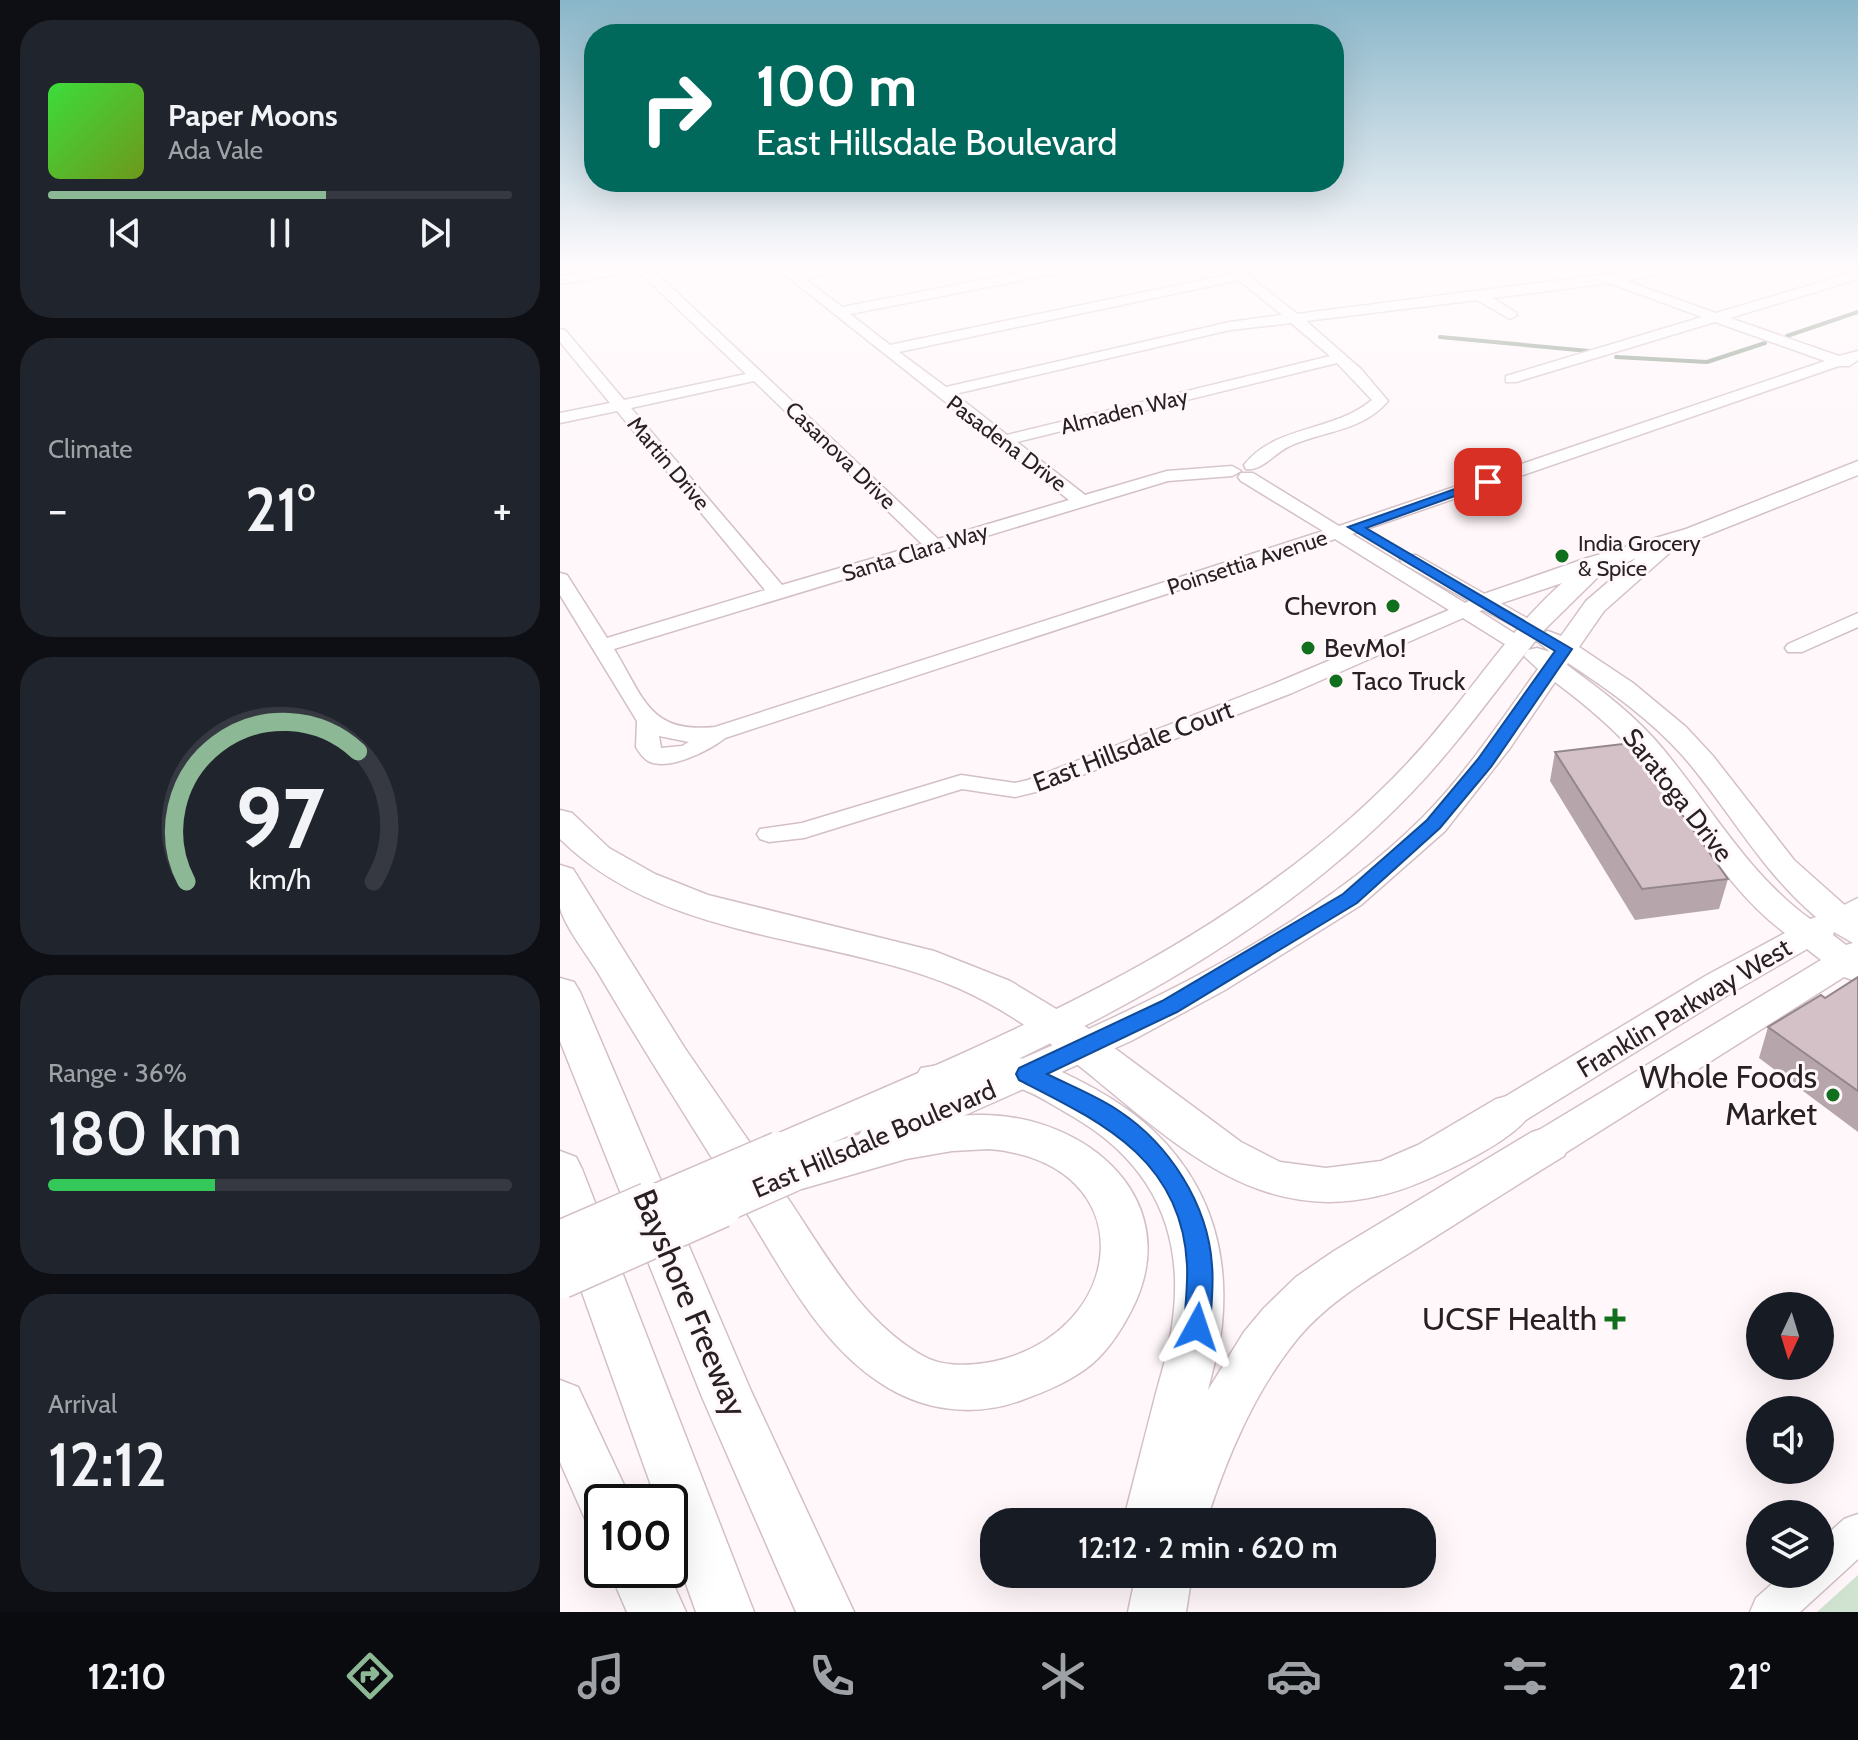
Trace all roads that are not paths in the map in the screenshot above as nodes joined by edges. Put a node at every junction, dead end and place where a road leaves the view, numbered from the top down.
1 (567, 341) edge
2 (721, 341) edge
3 (876, 341) edge
4 (926, 341) edge
5 (1164, 341) edge
6 (1319, 341) edge
7 (1642, 341) edge
8 (1781, 341) edge
9 (887, 350) junction
10 (1858, 355) edge
11 (1338, 358) junction
12 (1839, 362) junction
13 (1858, 369) edge
14 (758, 376) junction
15 (1511, 379) dead end
16 (941, 393) junction
17 (621, 406) junction
18 (560, 418) edge
19 (1003, 441) junction
20 (1858, 467) edge
21 (1248, 471) junction
22 (1082, 501) junction
23 (1346, 530) junction
24 (1667, 543) junction
25 (936, 547) junction
26 (1610, 559) junction
27 (560, 579) edge
28 (778, 593) junction
29 (1474, 606) junction
30 (1858, 619) edge
31 (1525, 637) junction
32 (601, 646) junction
33 (1795, 648) dead end
34 (1558, 658) junction
35 (1602, 704) junction
36 (1523, 708) junction
37 (648, 721) junction
38 (718, 733) junction
39 (560, 820) edge
40 (769, 834) dead end
41 (560, 877) edge
42 (1846, 940) edge
43 (560, 992) edge
44 (1069, 1037) junction
45 (1027, 1074) junction
46 (936, 1079) junction
47 (1530, 1127) junction
48 (785, 1162) junction
49 (560, 1169) edge
50 (560, 1244) edge
51 (560, 1276) edge
52 (560, 1404) edge
53 (597, 1484) edge
54 (1154, 1508) edge
55 (1183, 1508) edge
56 (1858, 1533) edge
57 (1834, 1554) edge
58 (646, 1588) edge
59 (1141, 1588) edge
60 (1161, 1588) edge
61 (1797, 1588) edge
62 (657, 1612) edge
63 (725, 1612) edge
64 (825, 1612) edge
65 (1138, 1612) edge
66 (1157, 1612) edge
67 (1770, 1612) edge

1 - 17 street, Martin Drive
2 - 14 street, Casanova Drive
3 - 9 street, Pasadena Drive
4 - 9 street
5 - 16 street
6 - 11 street
7 - 15 street
8 - 12 street
9 - 16 street, Pasadena Drive
10 - 12 street, Poinsettia Avenue
11 - 19 street, Almaden Way
11 - 21 street
12 - 13 street
12 - 23 street, Poinsettia Avenue
14 - 17 street
14 - 25 street, Casanova Drive
16 - 19 street, Pasadena Drive
17 - 18 street
17 - 28 street, Martin Drive
19 - 22 street, Pasadena Drive
20 - 24 main road, East Hillsdale Boulevard
21 - 22 street, Santa Clara Way
21 - 23 street, Saratoga Drive
22 - 25 street, Santa Clara Way
23 - 29 street, Saratoga Drive
23 - 38 street, Poinsettia Avenue
24 - 26 main road, East Hillsdale Boulevard
24 - 34 main road, East Hillsdale Boulevard
25 - 28 street, Santa Clara Way
26 - 29 main road
26 - 31 main road, East Hillsdale Boulevard
27 - 32 street
28 - 32 street, Santa Clara Way
29 - 31 street, Saratoga Drive
29 - 40 street, East Hillsdale Court
30 - 33 street
31 - 34 main road, Saratoga Drive
31 - 44 main road, East Hillsdale Boulevard
32 - 37 street
34 - 35 main road, Saratoga Drive
34 - 36 main road, East Hillsdale Boulevard
34 - 42 main road, Saratoga Drive
35 - 36 main road
35 - 42 main road, Saratoga Drive
36 - 44 main road, East Hillsdale Boulevard
37 - 38 street, Poinsettia Avenue
37 - 38 street
39 - 44 highway
41 - 48 highway
42 - 47 main road, Franklin Parkway West
42 - 47 main road, Franklin Parkway West
43 - 64 highway, Bayshore Freeway
44 - 45 main road, East Hillsdale Boulevard
44 - 46 main road, East Hillsdale Boulevard
44 - 47 highway
45 - 46 highway
45 - 48 main road, East Hillsdale Boulevard
45 - 54 highway
46 - 48 main road, East Hillsdale Boulevard
47 - 55 highway
48 - 50 main road, East Hillsdale Boulevard, bridge
48 - 51 main road, East Hillsdale Boulevard, bridge
49 - 63 highway
52 - 53 highway
56 - 57 street
58 - 62 highway
59 - 65 highway
60 - 66 highway
61 - 67 street

